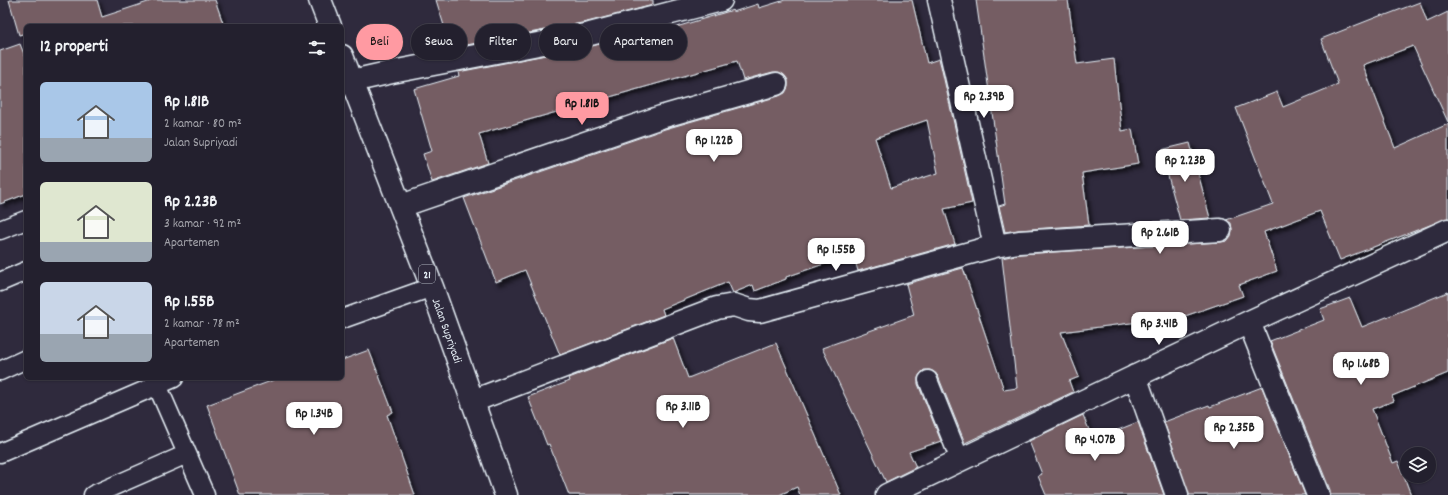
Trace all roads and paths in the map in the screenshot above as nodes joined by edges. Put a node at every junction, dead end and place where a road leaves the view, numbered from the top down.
1 (320, 0) edge
2 (721, 0) edge
3 (940, 0) edge
4 (329, 24) edge
5 (344, 61) edge
6 (352, 81) junction
7 (776, 84) dead end
8 (401, 206) junction
9 (24, 221) edge
10 (0, 230) edge
11 (1220, 230) dead end
12 (1448, 230) edge
13 (995, 246) junction
14 (24, 272) edge
15 (0, 282) edge
16 (432, 287) junction
17 (344, 318) edge
18 (1249, 322) junction
19 (24, 360) edge
20 (0, 371) edge
21 (1135, 376) junction
22 (928, 380) dead end
23 (156, 381) edge
24 (473, 401) junction
25 (0, 453) edge
26 (187, 454) junction
27 (960, 460) junction
28 (93, 495) edge
29 (205, 495) edge
30 (506, 495) edge
31 (887, 495) edge
32 (1177, 495) edge
33 (1318, 495) edge

1 - 4 main road
2 - 6 main road
3 - 13 main road
5 - 6 main road, Jalan Supriyadi / 21
6 - 8 main road, Jalan Supriyadi / 21
7 - 8 main road
8 - 16 main road, Jalan Supriyadi / 21
9 - 10 lane
11 - 13 main road
12 - 18 main road
13 - 24 main road
14 - 15 lane
16 - 17 lane
16 - 24 main road, Jalan Supriyadi / 21
18 - 21 main road
18 - 33 main road
19 - 20 lane
21 - 27 main road
21 - 32 main road
22 - 27 lane
23 - 25 lane
23 - 26 lane
24 - 30 main road, Jalan Supriyadi / 21
26 - 28 lane
26 - 29 lane
27 - 31 main road

